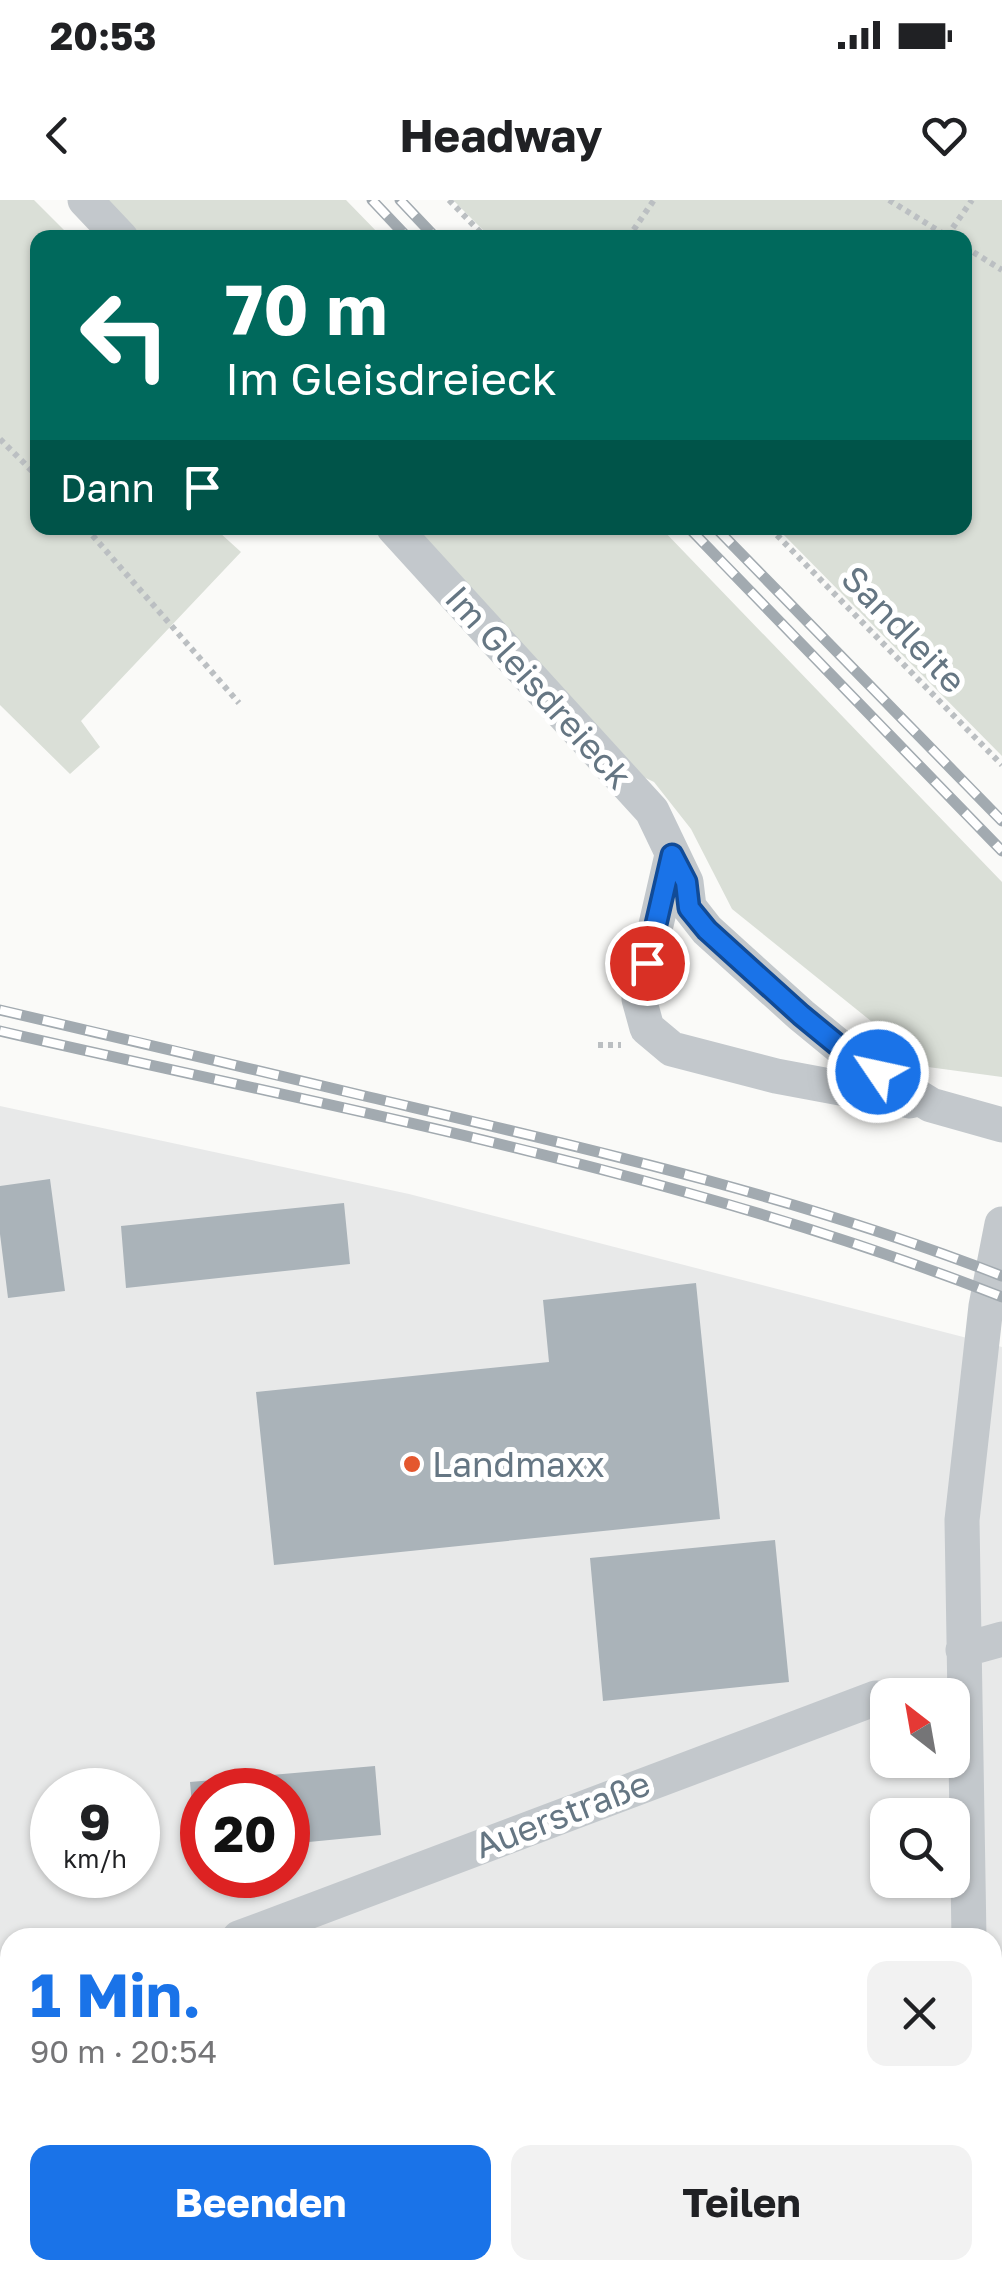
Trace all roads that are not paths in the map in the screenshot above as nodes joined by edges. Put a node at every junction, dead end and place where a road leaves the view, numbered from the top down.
1 (86, 200) edge
2 (114, 230) edge
3 (400, 535) edge
4 (672, 855) junction
5 (931, 1105) junction
6 (1002, 1125) edge
7 (1002, 1224) edge
8 (1002, 1639) edge
9 (963, 1650) junction
10 (961, 1678) edge
11 (870, 1700) edge
12 (961, 1778) edge
13 (265, 1928) edge
14 (969, 1928) edge

1 - 2 street
3 - 4 street, Im Gleisdreieck
4 - 5 street, Im Gleisdreieck
4 - 5 street, Im Gleisdreieck
5 - 6 street, Im Gleisdreieck
7 - 9 street
8 - 9 street
9 - 10 street
11 - 13 street, Auerstraße
12 - 14 street

